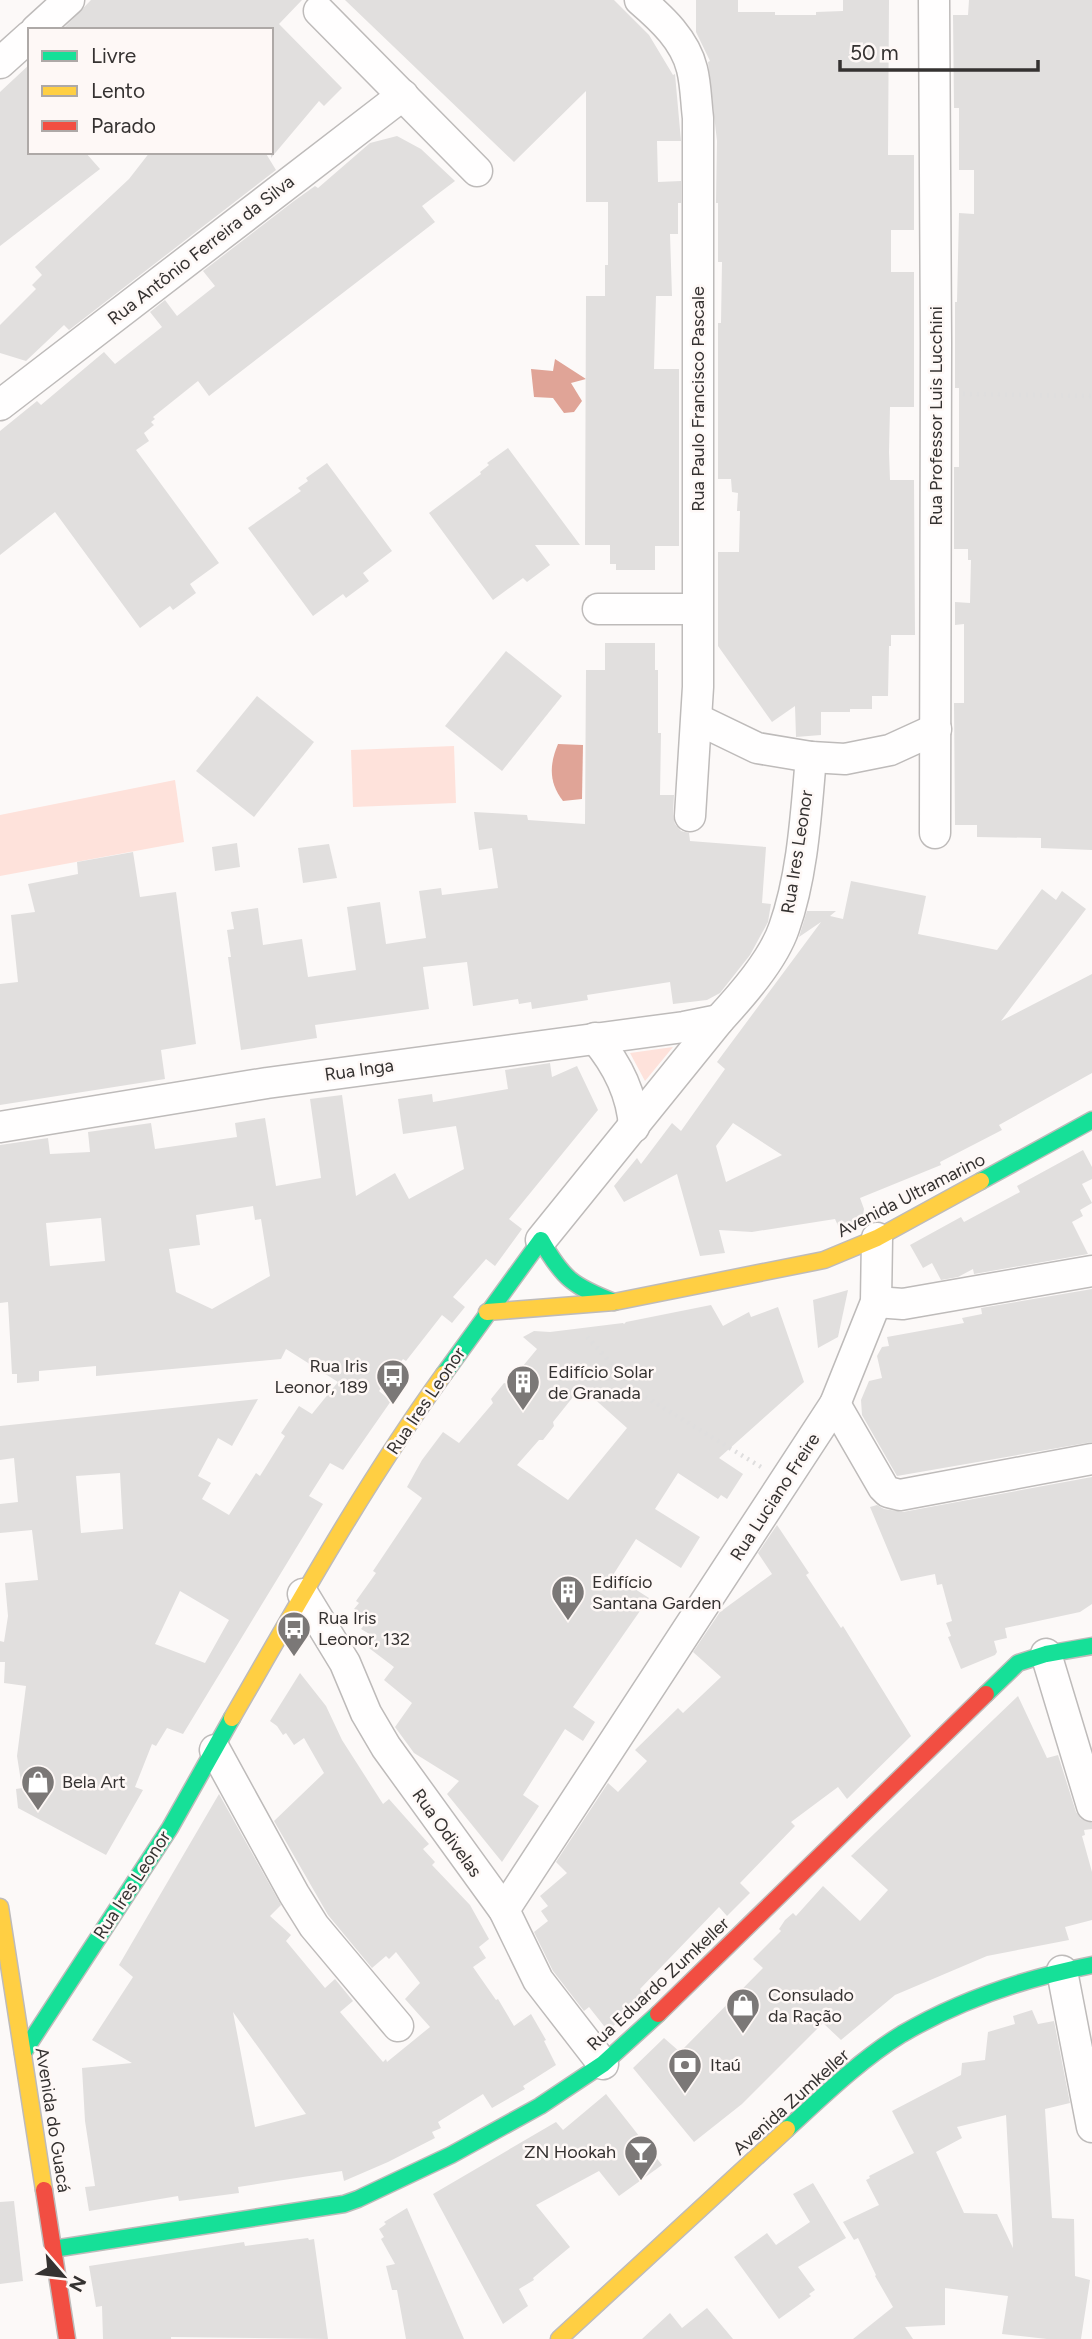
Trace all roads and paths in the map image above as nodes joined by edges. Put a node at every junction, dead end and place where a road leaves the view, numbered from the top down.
1 (69, 0) edge
2 (640, 0) edge
3 (934, 0) edge
4 (319, 11) dead end
5 (38, 28) edge
6 (28, 38) edge
7 (0, 63) edge
8 (403, 95) junction
9 (477, 171) dead end
10 (937, 393) junction
11 (1092, 396) edge
12 (0, 405) edge
13 (598, 609) dead end
14 (697, 610) junction
15 (697, 719) junction
16 (936, 729) junction
17 (811, 758) junction
18 (690, 816) dead end
19 (935, 833) dead end
20 (719, 1020) junction
21 (595, 1038) junction
22 (1092, 1120) edge
23 (634, 1127) junction
24 (0, 1128) edge
25 (877, 1238) junction
26 (541, 1240) junction
27 (1092, 1271) edge
28 (614, 1302) junction
29 (876, 1302) junction
30 (561, 1308) junction
31 (487, 1312) junction
32 (835, 1404) junction
33 (1092, 1459) edge
34 (785, 1482) junction
35 (303, 1594) junction
36 (1092, 1646) edge
37 (1046, 1654) junction
38 (215, 1751) junction
39 (1092, 1806) edge
40 (0, 1907) edge
41 (504, 1910) junction
42 (1092, 1965) edge
43 (1062, 1971) junction
44 (398, 2026) dead end
45 (23, 2053) junction
46 (603, 2064) junction
47 (1092, 2127) edge
48 (53, 2249) junction
49 (67, 2339) edge
50 (559, 2339) edge

1 - 5 street
2 - 14 street, Rua Paulo Francisco Pascale
3 - 10 street, Rua Professor Luis Lucchini
4 - 8 street
6 - 7 street
8 - 9 street
8 - 12 street, Rua Antônio Ferreira da Silva
10 - 11 path
10 - 16 street, Rua Professor Luis Lucchini
13 - 14 street
14 - 15 street, Rua Paulo Francisco Pascale
15 - 17 street
15 - 18 street, Rua Paulo Francisco Pascale
16 - 17 street
16 - 19 street, Rua Professor Luis Lucchini
17 - 20 street, Rua Ires Leonor
20 - 21 street, Rua Inga
20 - 23 street, Rua Ires Leonor
21 - 23 street
21 - 24 street, Rua Inga
22 - 25 street, Avenida Ultramarino
23 - 26 street, Rua Ires Leonor
25 - 28 street, Avenida Ultramarino
25 - 29 street, Rua Luciano Freire
26 - 28 street
26 - 31 street, Rua Ires Leonor
27 - 29 street
28 - 30 street, Avenida Ultramarino
29 - 32 street, Rua Luciano Freire
30 - 31 street, Avenida Ultramarino
30 - 34 path
31 - 35 street, Rua Ires Leonor
32 - 33 street
32 - 34 street, Rua Luciano Freire
34 - 41 street, Rua Luciano Freire
35 - 38 street, Rua Ires Leonor
35 - 41 street, Rua Odivelas
36 - 37 street, Rua Eduardo Zumkeller
37 - 39 street
37 - 46 street, Rua Eduardo Zumkeller
38 - 44 street
38 - 45 street, Rua Ires Leonor
40 - 45 street, Avenida do Guacá
41 - 46 street, Rua Odivelas
42 - 43 street, Avenida Zumkeller
43 - 47 street
43 - 50 street, Avenida Zumkeller
45 - 48 street, Avenida do Guacá
46 - 48 street, Rua Eduardo Zumkeller
48 - 49 street, Avenida do Guacá

